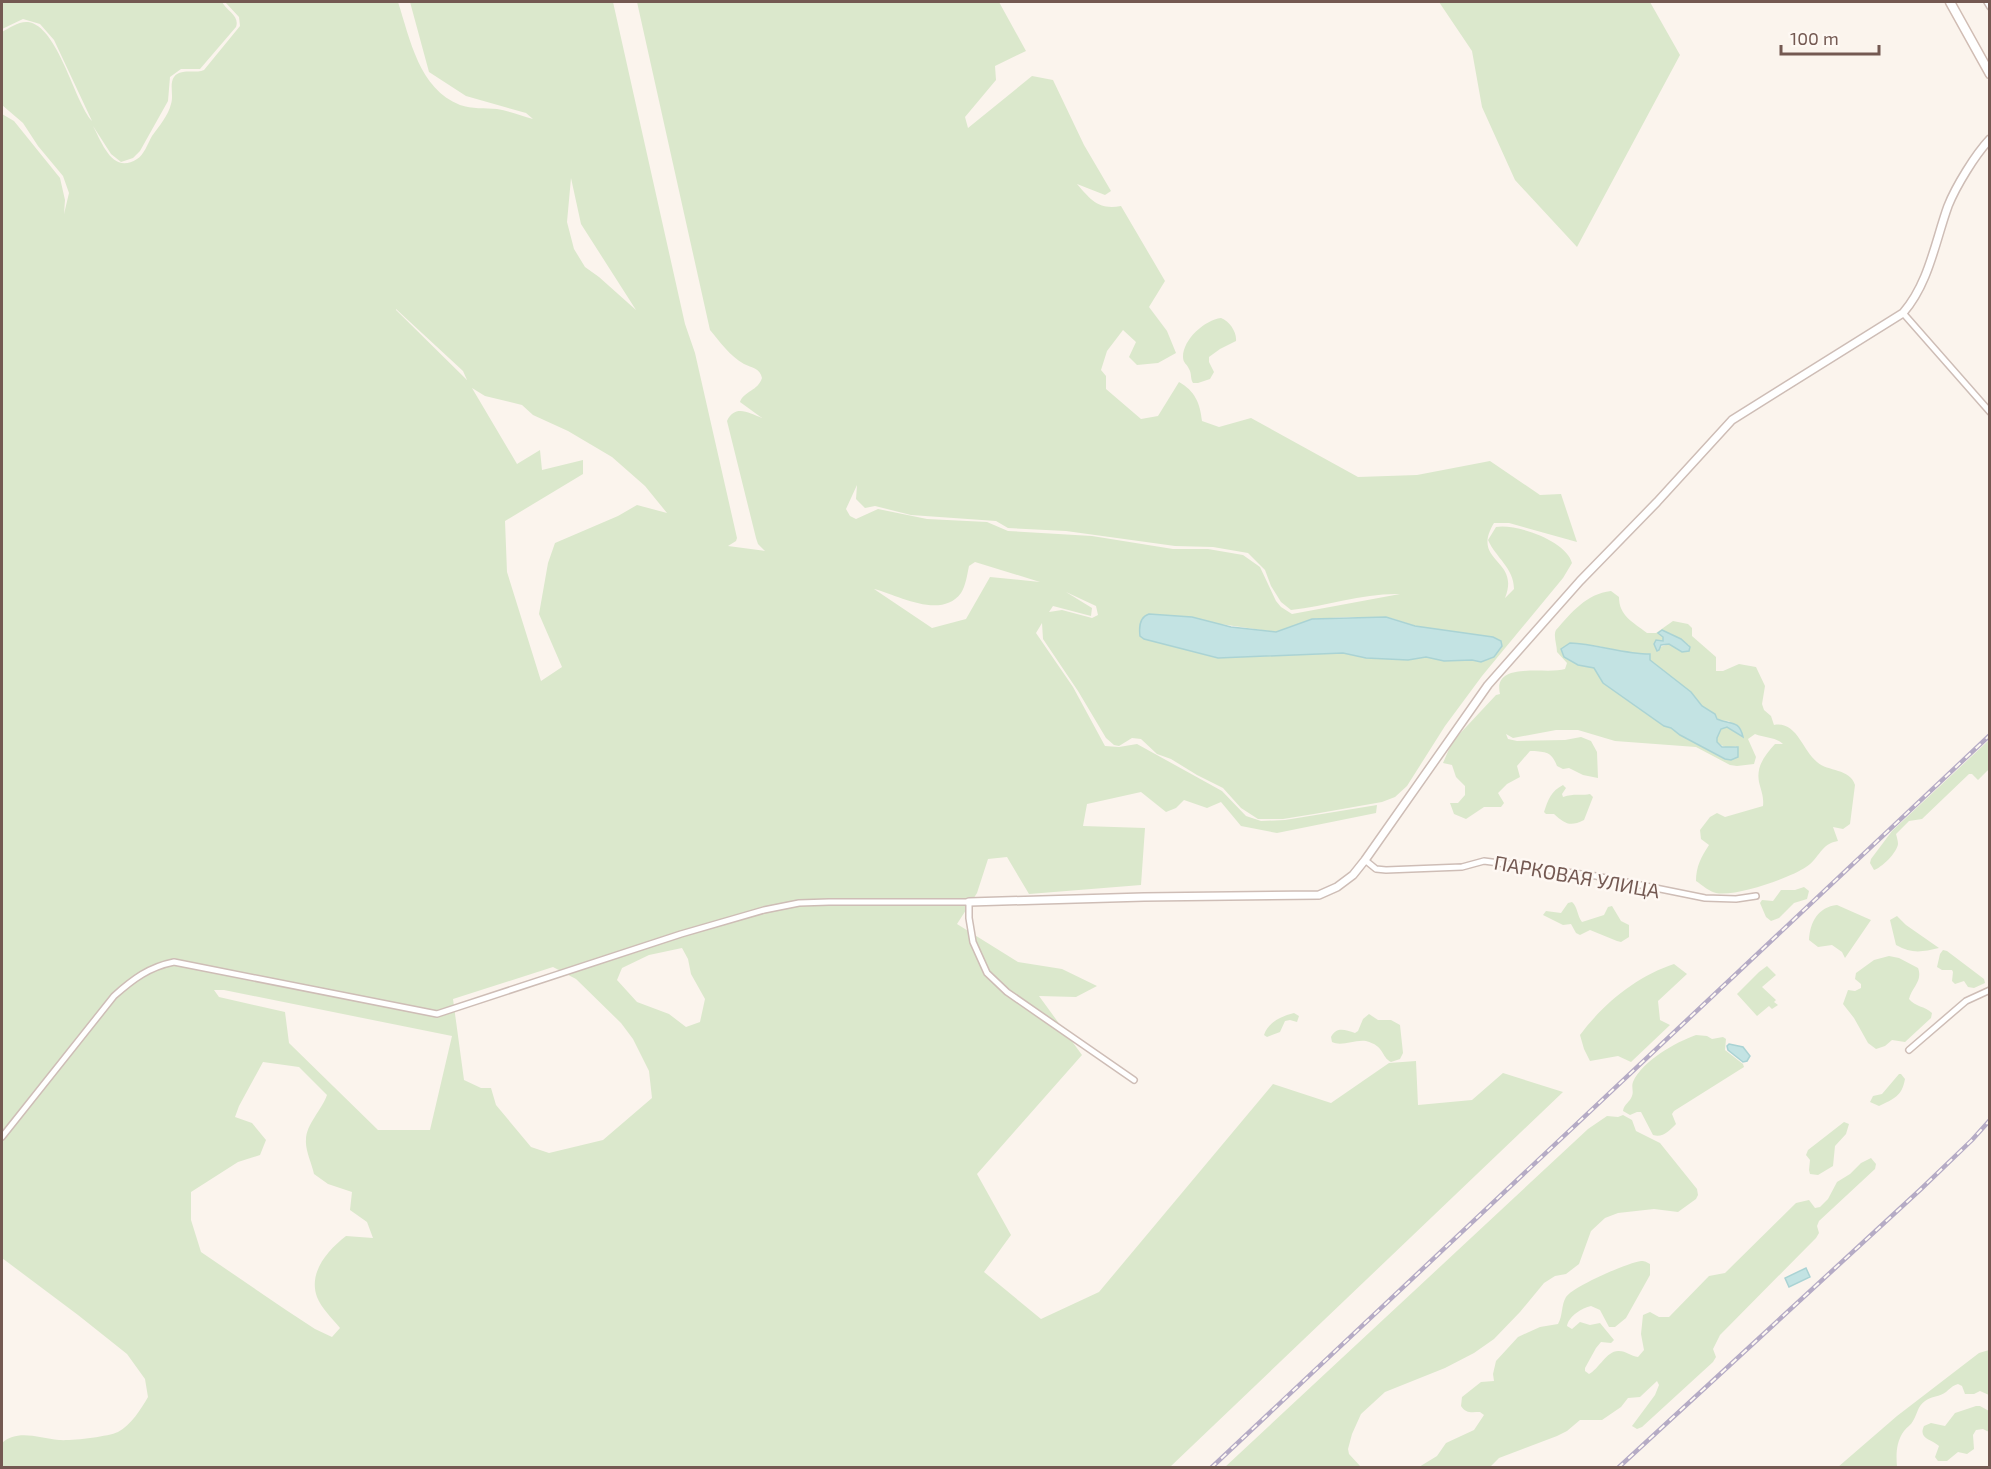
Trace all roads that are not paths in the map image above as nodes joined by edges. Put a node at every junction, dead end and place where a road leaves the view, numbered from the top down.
1 (1950, 2) edge
2 (1987, 2) edge
3 (1989, 7) edge
4 (1989, 74) edge
5 (1989, 139) edge
6 (1903, 313) junction
7 (1989, 412) edge
8 (1365, 860) junction
9 (1756, 896) dead end
10 (969, 902) junction
11 (1989, 990) edge
12 (1909, 1050) dead end
13 (1134, 1080) dead end
14 (2, 1137) edge

1 - 4 main road
2 - 3 street
5 - 6 street
6 - 7 street
6 - 8 street
8 - 9 street, ПАРКОВАЯ УЛИЦА
8 - 10 street
10 - 13 street
10 - 14 street
11 - 12 street

